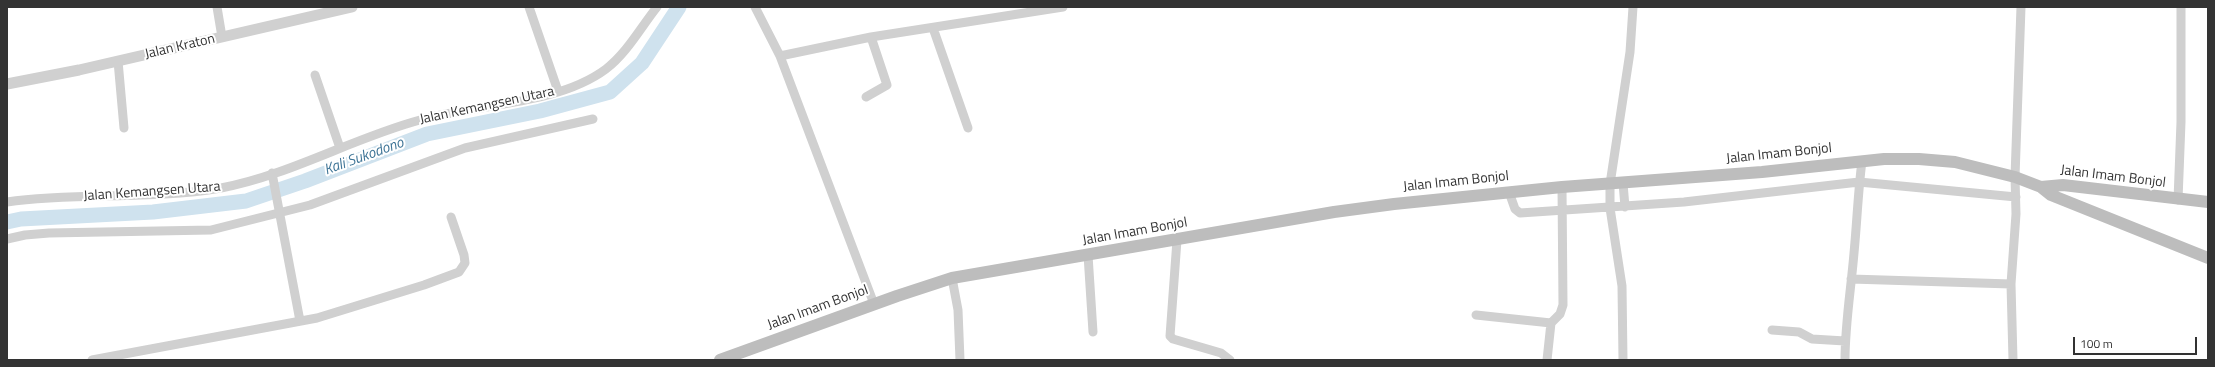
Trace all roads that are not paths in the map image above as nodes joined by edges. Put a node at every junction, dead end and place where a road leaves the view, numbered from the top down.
1 (217, 7) edge
2 (352, 7) edge
3 (529, 7) edge
4 (657, 7) edge
5 (755, 7) edge
6 (1063, 7) edge
7 (1633, 7) edge
8 (2021, 7) edge
9 (2181, 7) edge
10 (933, 28) junction
11 (222, 37) junction
12 (871, 37) junction
13 (780, 56) junction
14 (118, 61) junction
15 (315, 75) dead end
16 (7, 84) edge
17 (558, 91) junction
18 (866, 97) dead end
19 (593, 119) dead end
20 (124, 128) dead end
21 (968, 128) dead end
22 (340, 148) junction
23 (1862, 161) junction
24 (272, 176) junction
25 (2015, 177) junction
26 (1859, 182) junction
27 (1623, 183) junction
28 (1610, 184) junction
29 (1562, 187) junction
30 (2041, 187) junction
31 (1509, 192) junction
32 (2016, 197) junction
33 (2178, 200) junction
34 (7, 202) edge
35 (2208, 202) edge
36 (1625, 207) junction
37 (279, 208) junction
38 (1610, 208) junction
39 (1561, 211) junction
40 (451, 217) dead end
41 (7, 239) edge
42 (1177, 240) junction
43 (1088, 255) junction
44 (2208, 258) edge
45 (952, 278) junction
46 (1851, 279) junction
47 (2011, 284) junction
48 (874, 304) junction
49 (1476, 315) dead end
50 (300, 321) junction
51 (1552, 323) junction
52 (1772, 330) dead end
53 (1093, 332) dead end
54 (1845, 342) junction
55 (92, 360) edge
56 (720, 360) edge
57 (960, 360) edge
58 (1230, 360) edge
59 (1547, 360) edge
60 (1623, 360) edge
61 (1845, 360) edge
62 (2013, 360) edge

1 - 11 street
2 - 11 street, Jalan Kraton
3 - 17 street
4 - 17 street, Jalan Kemangsen Utara
5 - 13 street
6 - 10 street
7 - 28 street
8 - 25 street
9 - 33 street
10 - 12 street
10 - 21 street
11 - 14 street, Jalan Kraton
12 - 13 street
12 - 18 street
13 - 48 street
14 - 16 street, Jalan Kraton
14 - 20 street
15 - 22 street
17 - 22 street, Jalan Kemangsen Utara
19 - 37 street
22 - 24 street, Jalan Kemangsen Utara
23 - 25 main road, Jalan Imam Bonjol
23 - 26 street
23 - 27 main road, Jalan Imam Bonjol
24 - 34 street, Jalan Kemangsen Utara
24 - 37 street
25 - 30 main road, Jalan Imam Bonjol
25 - 32 street
26 - 32 street
26 - 36 street
26 - 46 street
27 - 28 main road, Jalan Imam Bonjol
27 - 36 street
28 - 29 main road, Jalan Imam Bonjol
28 - 38 street
29 - 31 main road, Jalan Imam Bonjol
29 - 39 street
30 - 33 main road, Jalan Imam Bonjol
30 - 44 main road
31 - 39 street
31 - 42 main road, Jalan Imam Bonjol
32 - 47 street
33 - 35 main road, Jalan Imam Bonjol
36 - 38 street
37 - 41 street
37 - 50 street
38 - 39 street
38 - 60 street
39 - 51 street
40 - 50 street
42 - 43 main road, Jalan Imam Bonjol
42 - 58 street
43 - 45 main road, Jalan Imam Bonjol
43 - 53 street
45 - 48 main road, Jalan Imam Bonjol
45 - 57 street
46 - 47 street
46 - 54 street
47 - 62 street
48 - 56 main road, Jalan Imam Bonjol
49 - 51 street
50 - 55 street
51 - 59 street
52 - 54 street
54 - 61 street

